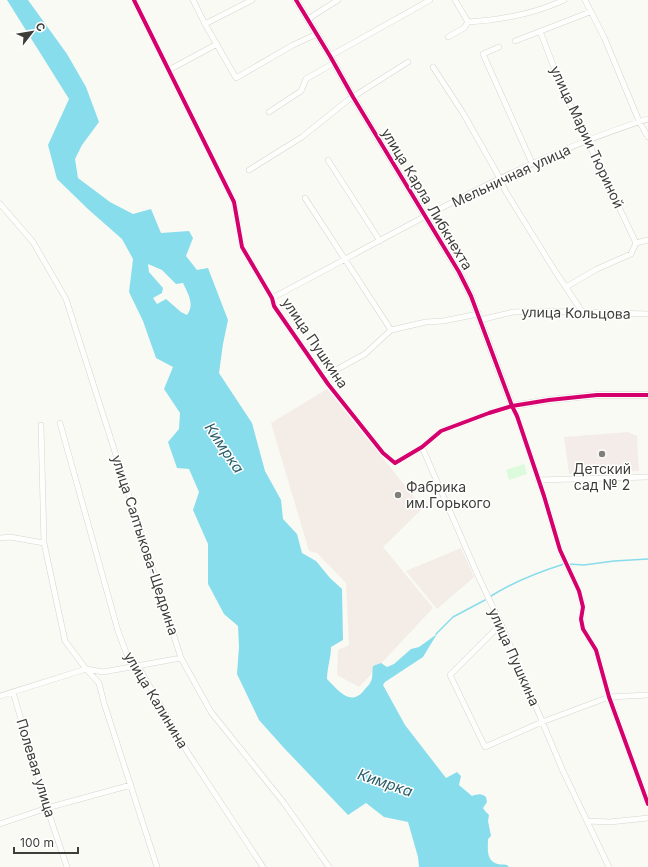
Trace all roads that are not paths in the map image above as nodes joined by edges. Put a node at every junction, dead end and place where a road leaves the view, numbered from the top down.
1 (134, 0) edge
2 (194, 0) edge
3 (252, 0) edge
4 (296, 0) edge
5 (338, 0) edge
6 (430, 0) edge
7 (455, 0) edge
8 (564, 0) edge
9 (585, 0) edge
10 (590, 12) junction
11 (308, 19) junction
12 (468, 22) junction
13 (205, 24) junction
14 (540, 31) junction
15 (317, 34) junction
16 (448, 37) dead end
17 (515, 41) dead end
18 (217, 44) junction
19 (499, 47) dead end
20 (330, 56) junction
21 (408, 62) dead end
22 (334, 63) junction
23 (433, 67) dead end
24 (169, 70) junction
25 (353, 97) junction
26 (269, 112) dead end
27 (648, 119) edge
28 (639, 121) junction
29 (648, 136) edge
30 (587, 141) junction
31 (328, 160) dead end
32 (532, 163) junction
33 (249, 170) dead end
34 (500, 178) junction
35 (305, 198) dead end
36 (0, 204) edge
37 (426, 216) junction
38 (648, 240) edge
39 (380, 241) junction
40 (636, 243) junction
41 (345, 260) junction
42 (566, 287) junction
43 (272, 298) junction
44 (583, 313) junction
45 (478, 314) junction
46 (648, 314) edge
47 (480, 320) junction
48 (391, 330) junction
49 (323, 376) junction
50 (648, 395) edge
51 (512, 406) junction
52 (60, 423) dead end
53 (41, 425) dead end
54 (422, 447) junction
55 (648, 477) edge
56 (538, 480) junction
57 (0, 538) edge
58 (44, 543) junction
59 (501, 624) junction
60 (181, 658) junction
61 (138, 666) junction
62 (86, 669) junction
63 (13, 692) junction
64 (648, 695) edge
65 (0, 696) edge
66 (609, 696) junction
67 (542, 722) junction
68 (131, 785) junction
69 (648, 804) edge
70 (47, 808) junction
71 (648, 818) edge
72 (587, 821) junction
73 (0, 824) edge
74 (67, 867) edge
75 (156, 867) edge
76 (263, 867) edge
77 (328, 867) edge
78 (609, 867) edge

1 - 24 street, улица Пушкина
2 - 13 street
3 - 13 street
4 - 11 street, улица Карла Либкнехта
5 - 11 street
6 - 20 street
7 - 12 street
8 - 12 street
9 - 10 street
10 - 14 street
10 - 28 street
11 - 15 street, улица Карла Либкнехта
12 - 16 street
13 - 18 street
14 - 17 street
14 - 30 street, улица Марии Тюриной
15 - 18 street
15 - 20 street, улица Карла Либкнехта
18 - 24 street
19 - 32 street
20 - 22 street, улица Карла Либкнехта
21 - 25 street
22 - 25 street, улица Карла Либкнехта
22 - 26 street
23 - 34 street
24 - 43 street, улица Пушкина
25 - 33 street
25 - 37 street, улица Карла Либкнехта
27 - 28 street, Мельничная улица
28 - 29 street
28 - 30 street, Мельничная улица
30 - 32 street, Мельничная улица
30 - 40 street, улица Марии Тюриной
31 - 39 street
32 - 34 street, Мельничная улица
34 - 37 street, Мельничная улица
34 - 42 street
35 - 41 street
36 - 60 street, улица Салтыкова-Щедрина
37 - 39 street, Мельничная улица
37 - 45 street, улица Карла Либкнехта
38 - 40 street
39 - 41 street, Мельничная улица
40 - 42 street
41 - 43 street, Мельничная улица
41 - 48 street
42 - 44 street
43 - 49 street, улица Пушкина
44 - 46 street, улица Кольцова
44 - 47 street, улица Кольцова
45 - 47 street, улица Карла Либкнехта
45 - 48 street
47 - 51 street, улица Карла Либкнехта
48 - 49 street
49 - 54 street, улица Пушкина
50 - 51 street
51 - 54 street
51 - 56 street, улица Карла Либкнехта
52 - 61 street, улица Калинина
53 - 58 street
54 - 59 street, улица Пушкина
55 - 56 street
56 - 66 street, улица Карла Либкнехта
57 - 58 street
58 - 62 street
59 - 67 street, улица Пушкина
59 - 67 street
60 - 61 street
60 - 77 street, улица Салтыкова-Щедрина
61 - 62 street
61 - 76 street, улица Калинина
62 - 63 street
62 - 68 street
63 - 65 street
63 - 70 street, Полевая улица
64 - 66 street
66 - 67 street
66 - 69 street, улица Карла Либкнехта
67 - 72 street, улица Пушкина
68 - 70 street
68 - 75 street
70 - 73 street
70 - 74 street, Полевая улица
71 - 72 street
72 - 78 street, улица Пушкина

